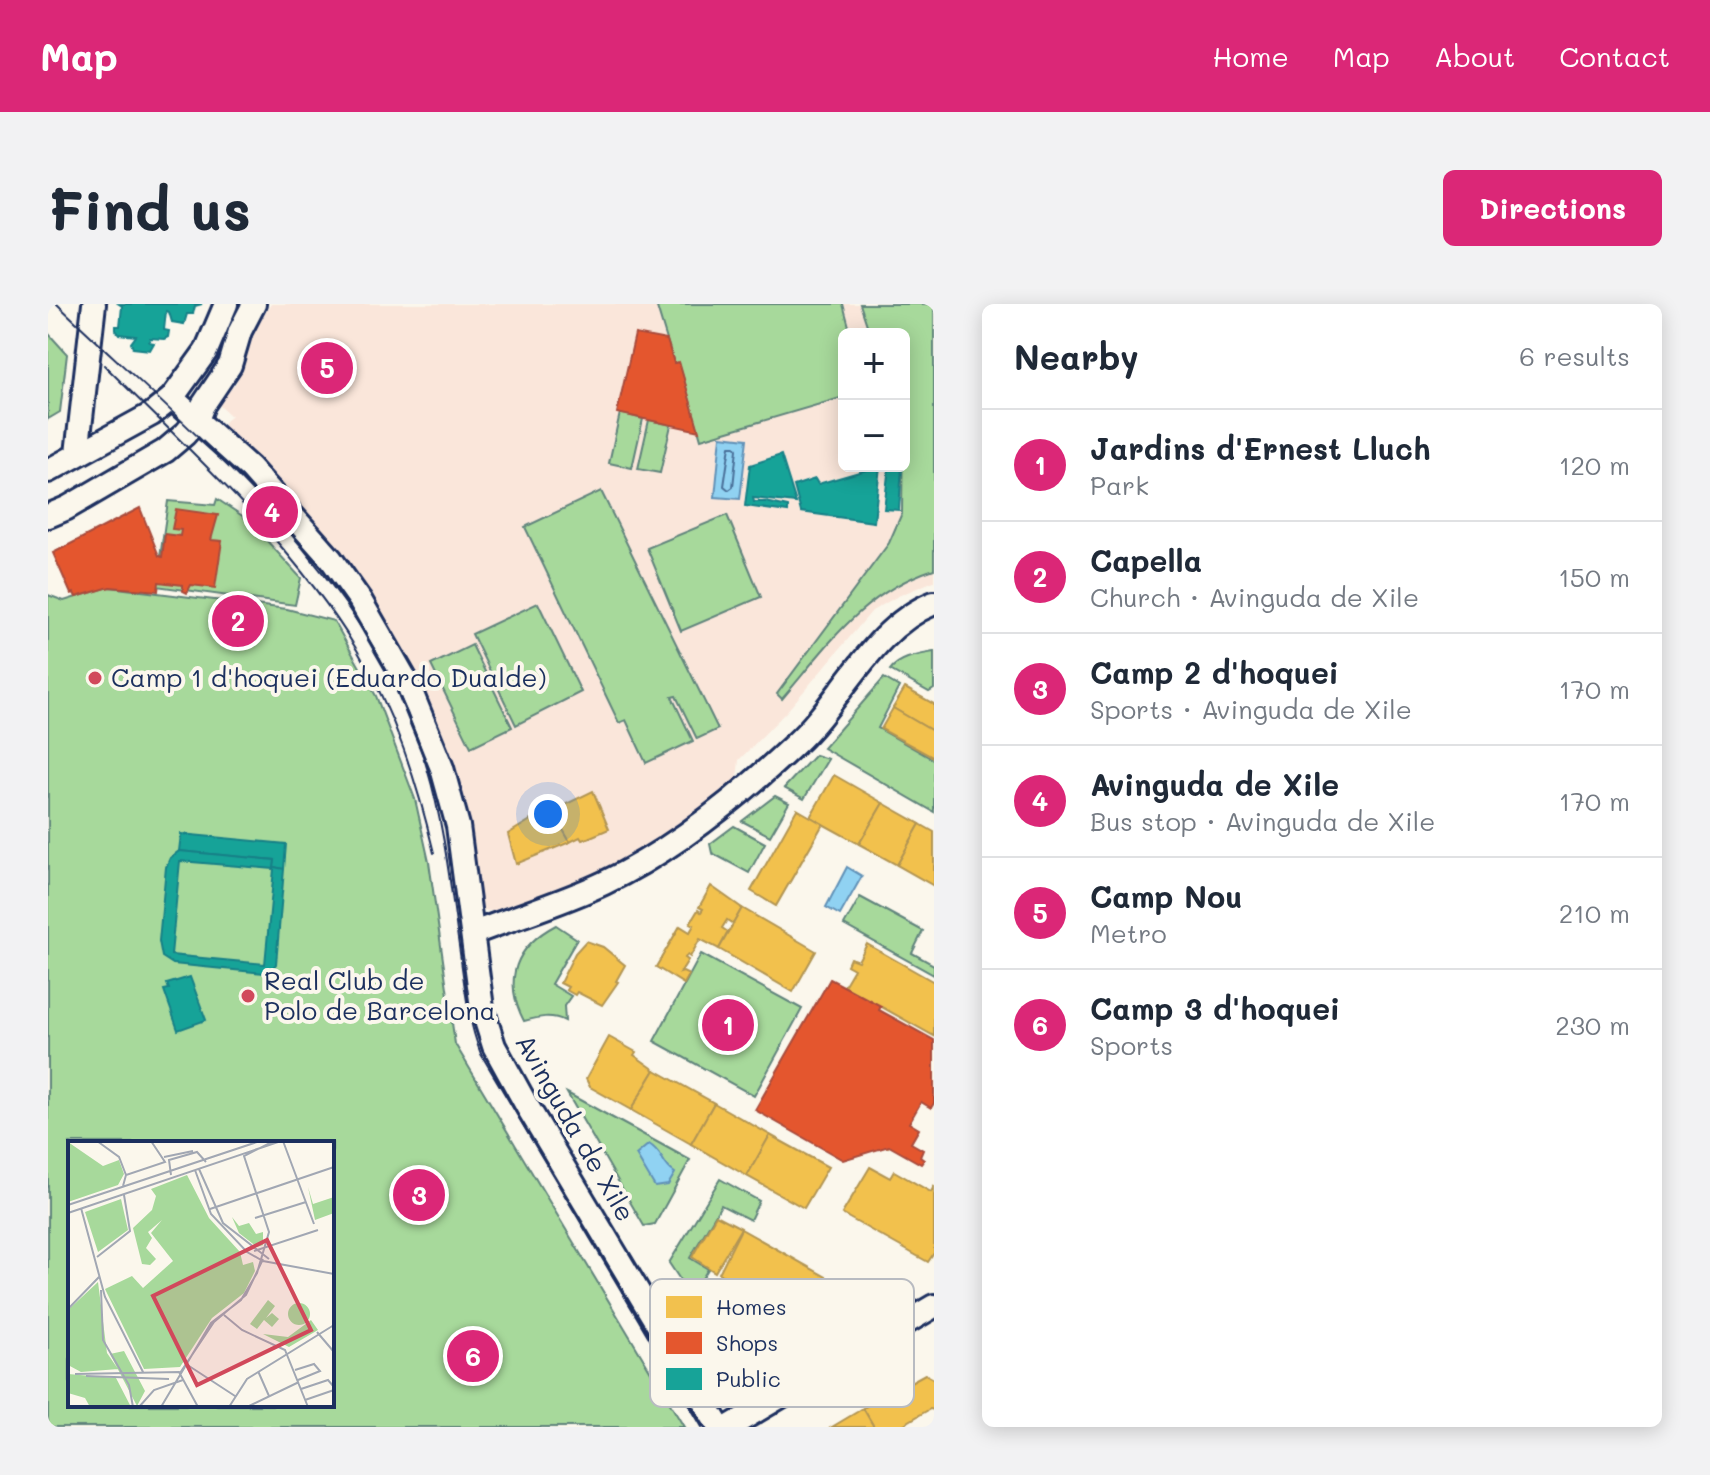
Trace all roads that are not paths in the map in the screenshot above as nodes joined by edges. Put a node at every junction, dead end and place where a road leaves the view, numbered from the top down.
1 (94, 304) edge
2 (226, 304) edge
3 (254, 304) edge
4 (172, 398) junction
5 (197, 420) junction
6 (77, 454) junction
7 (48, 471) edge
8 (48, 516) edge
9 (934, 603) edge
10 (474, 933) junction
11 (934, 1306) edge
12 (650, 1311) edge
13 (914, 1318) edge
14 (707, 1407) edge
15 (763, 1407) edge
16 (719, 1427) edge
17 (729, 1427) edge

1 - 6 street
2 - 4 street
3 - 5 street
4 - 5 street, Avinguda de Xile
4 - 6 street
5 - 8 street
5 - 10 street, Avinguda de Xile
6 - 7 street
9 - 10 street
10 - 12 street, Avinguda de Xile
11 - 13 street
14 - 16 street, Avinguda de Xile
15 - 17 street

